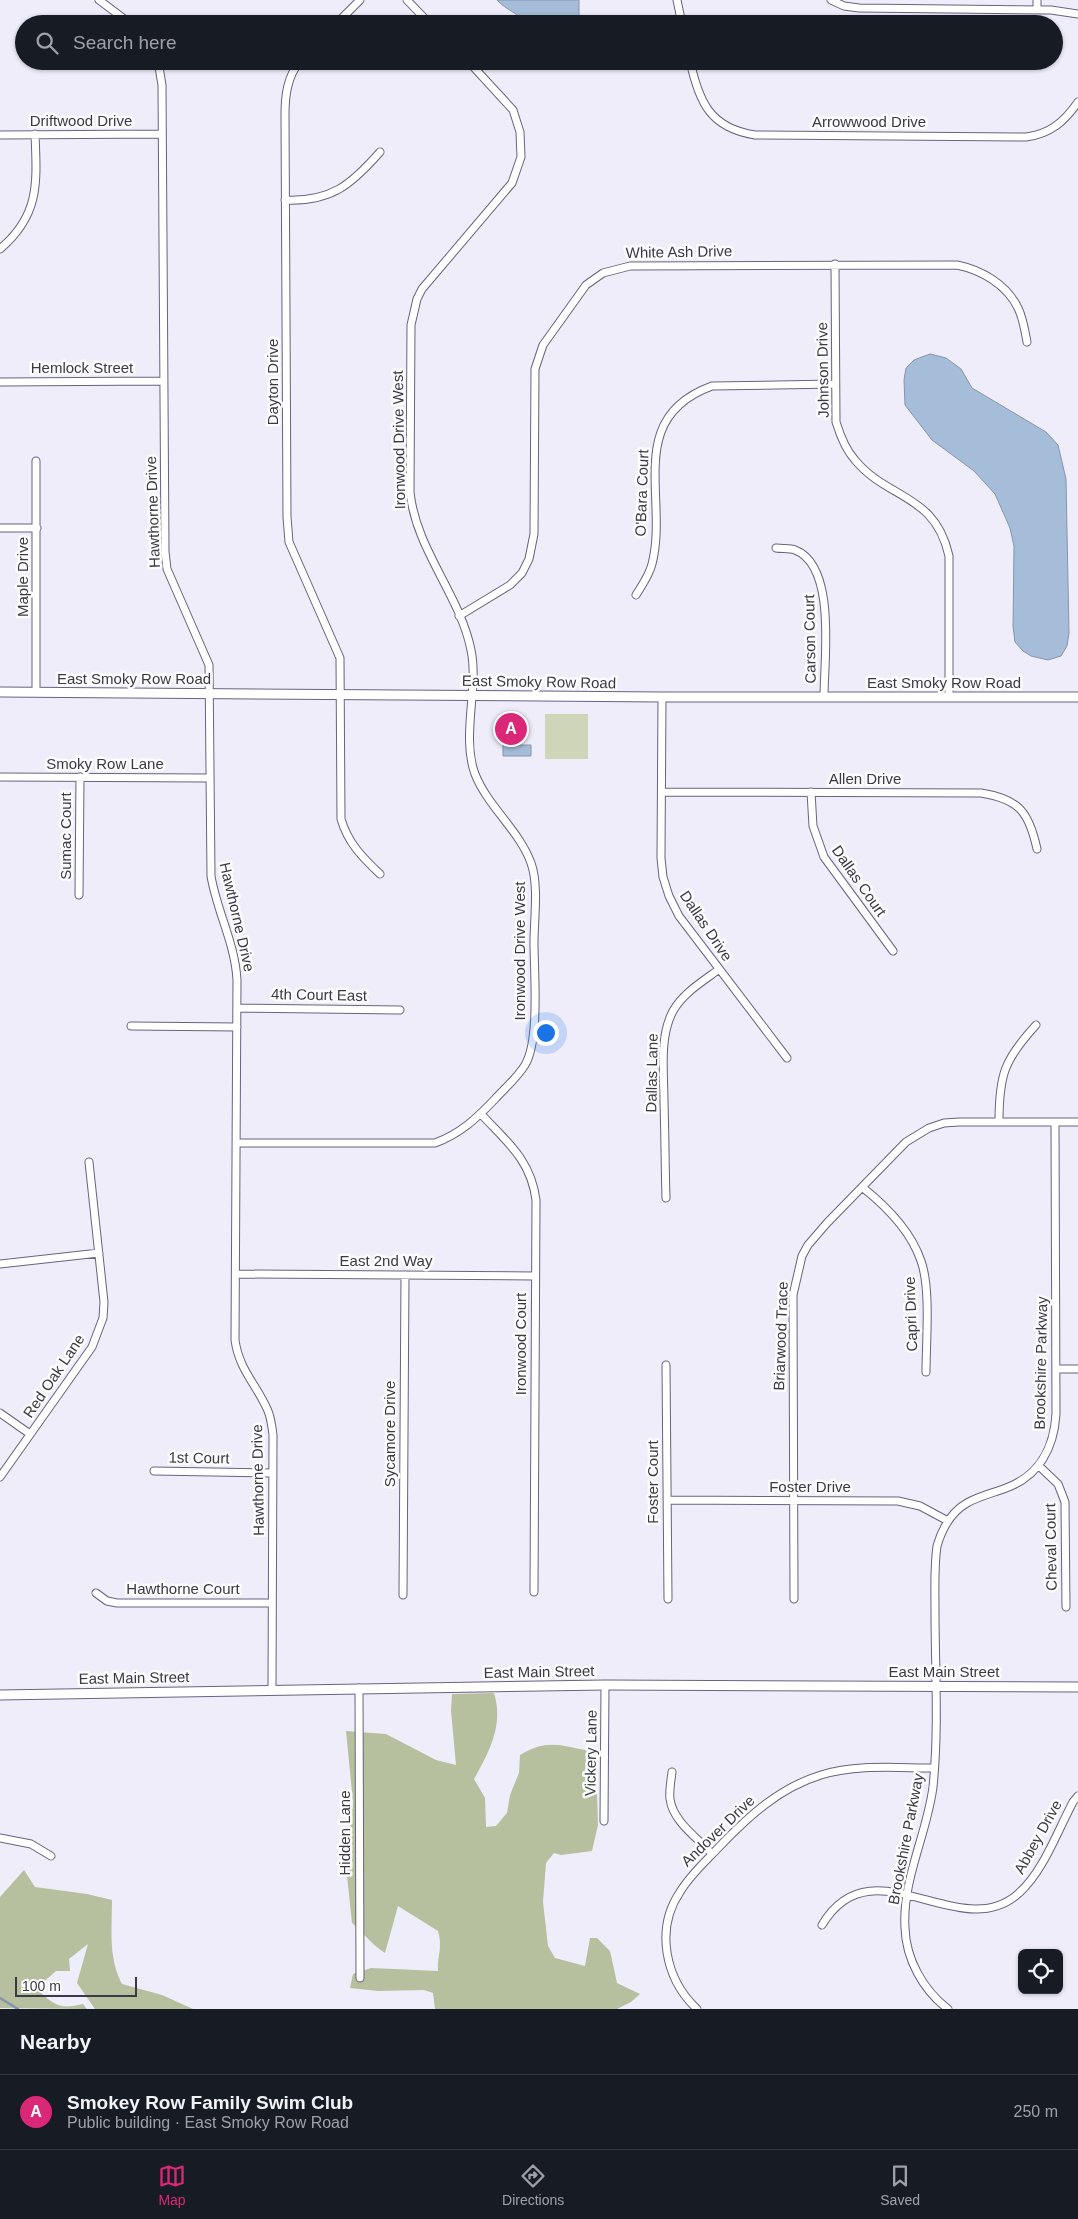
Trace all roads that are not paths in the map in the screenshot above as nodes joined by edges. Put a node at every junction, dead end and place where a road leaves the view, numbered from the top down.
1 (99, 0) edge
2 (360, 0) edge
3 (407, 0) edge
4 (677, 0) edge
5 (831, 0) edge
6 (1036, 0) edge
7 (1037, 10) junction
8 (1078, 14) edge
9 (119, 15) edge
10 (345, 15) edge
11 (421, 15) edge
12 (680, 15) edge
13 (160, 70) edge
14 (294, 70) edge
15 (476, 70) edge
16 (692, 70) edge
17 (1078, 102) edge
18 (35, 134) junction
19 (162, 134) junction
20 (0, 135) edge
21 (380, 152) dead end
22 (285, 200) junction
23 (0, 248) edge
24 (835, 264) junction
25 (1027, 342) dead end
26 (164, 381) junction
27 (0, 382) edge
28 (835, 384) junction
29 (36, 461) dead end
30 (0, 528) edge
31 (37, 528) junction
32 (776, 548) dead end
33 (636, 595) dead end
34 (459, 616) junction
35 (0, 692) edge
36 (36, 692) junction
37 (210, 693) junction
38 (341, 694) junction
39 (471, 695) junction
40 (824, 696) junction
41 (949, 696) junction
42 (662, 697) junction
43 (1078, 697) edge
44 (0, 777) edge
45 (80, 777) junction
46 (210, 778) junction
47 (662, 792) junction
48 (811, 792) junction
49 (1036, 849) dead end
50 (380, 874) dead end
51 (79, 895) dead end
52 (893, 951) dead end
53 (718, 970) junction
54 (237, 1008) junction
55 (400, 1010) dead end
56 (1036, 1025) dead end
57 (130, 1026) dead end
58 (237, 1026) junction
59 (787, 1058) dead end
60 (481, 1114) junction
61 (999, 1122) junction
62 (1055, 1122) junction
63 (1078, 1122) edge
64 (236, 1143) junction
65 (89, 1162) dead end
66 (862, 1186) junction
67 (666, 1198) dead end
68 (99, 1253) junction
69 (0, 1264) edge
70 (236, 1274) junction
71 (405, 1275) junction
72 (535, 1276) junction
73 (666, 1365) dead end
74 (1056, 1369) junction
75 (1078, 1369) edge
76 (926, 1372) dead end
77 (0, 1413) edge
78 (30, 1434) junction
79 (1039, 1466) junction
80 (154, 1471) dead end
81 (273, 1473) junction
82 (0, 1476) edge
83 (667, 1500) junction
84 (793, 1500) junction
85 (948, 1521) junction
86 (534, 1592) dead end
87 (96, 1593) dead end
88 (403, 1594) dead end
89 (668, 1599) dead end
90 (794, 1599) dead end
91 (272, 1603) junction
92 (1066, 1607) dead end
93 (606, 1685) junction
94 (935, 1685) junction
95 (1078, 1687) edge
96 (359, 1688) junction
97 (272, 1690) junction
98 (0, 1694) edge
99 (934, 1768) junction
100 (672, 1772) dead end
101 (1078, 1796) edge
102 (604, 1821) dead end
103 (0, 1838) edge
104 (712, 1854) junction
105 (51, 1856) dead end
106 (908, 1895) junction
107 (822, 1925) dead end
108 (360, 1978) dead end
109 (697, 2009) edge
110 (948, 2009) edge

1 - 9 street
2 - 10 street
3 - 11 street
4 - 12 street
5 - 7 street
6 - 7 street
7 - 8 street
13 - 19 street, Hawthorne Drive
14 - 22 street, Dayton Drive
15 - 34 street, Ironwood Drive West
16 - 17 street, Arrowwood Drive
18 - 19 street, Driftwood Drive
18 - 20 street, Driftwood Drive
18 - 23 street
19 - 26 street, Hawthorne Drive
21 - 22 street
22 - 38 street, Dayton Drive
24 - 25 street, White Ash Drive
24 - 28 street, Johnson Drive
24 - 34 street, White Ash Drive
26 - 27 street, Hemlock Street
26 - 37 street, Hawthorne Drive
28 - 33 street, O'Bara Court
28 - 41 street, Johnson Drive
29 - 31 street, Maple Drive
30 - 31 street
31 - 36 street, Maple Drive
32 - 40 street, Carson Court
34 - 39 street, Ironwood Drive West
35 - 36 street, East Smoky Row Road
36 - 37 street, East Smoky Row Road
37 - 38 street, East Smoky Row Road
37 - 46 street, Hawthorne Drive
38 - 39 street, East Smoky Row Road
38 - 50 street, Dayton Drive
39 - 42 street, East Smoky Row Road
39 - 60 street, Ironwood Drive West
40 - 41 street, East Smoky Row Road
40 - 42 street, East Smoky Row Road
41 - 43 street, East Smoky Row Road
42 - 47 street, Dallas Drive
44 - 45 street, Smoky Row Lane
45 - 46 street, Smoky Row Lane
45 - 51 street, Sumac Court
46 - 54 street, Hawthorne Drive
47 - 48 street, Allen Drive
47 - 53 street, Dallas Drive
48 - 49 street, Allen Drive
48 - 52 street, Dallas Court
53 - 59 street, Dallas Drive
53 - 67 street, Dallas Lane
54 - 55 street, 4th Court East
54 - 58 street, Hawthorne Drive
56 - 61 street
57 - 58 street
58 - 64 street, Hawthorne Drive
60 - 64 street, Ironwood Drive West
60 - 72 street, Ironwood Court
61 - 62 street, Briarwood Trace
61 - 66 street, Briarwood Trace
62 - 63 street, Briarwood Trace
62 - 74 street, Brookshire Parkway
64 - 70 street, Hawthorne Drive
65 - 68 street, Red Oak Lane
66 - 76 street, Capri Drive
66 - 84 street, Briarwood Trace
68 - 69 street
68 - 78 street, Red Oak Lane
70 - 71 street, East 2nd Way
70 - 81 street, Hawthorne Drive
71 - 72 street, East 2nd Way
71 - 88 street, Sycamore Drive
72 - 86 street, Ironwood Court
73 - 83 street, Foster Court
74 - 75 street
74 - 79 street, Brookshire Parkway
77 - 78 street
78 - 82 street, Red Oak Lane
79 - 85 street, Brookshire Parkway
79 - 92 street, Cheval Court
80 - 81 street, 1st Court
81 - 91 street, Hawthorne Drive
83 - 84 street, Foster Drive
83 - 89 street, Foster Court
84 - 85 street, Foster Drive
84 - 90 street, Briarwood Trace
85 - 94 street, Brookshire Parkway
87 - 91 street, Hawthorne Court
91 - 97 street, Hawthorne Drive
93 - 94 street, East Main Street
93 - 96 street, East Main Street
93 - 102 street, Vickery Lane
94 - 95 street, East Main Street
94 - 99 street, Brookshire Parkway
96 - 97 street, East Main Street
96 - 108 street, Hidden Lane
97 - 98 street, East Main Street
99 - 104 street, Andover Drive
99 - 106 street, Brookshire Parkway
100 - 104 street
101 - 106 street, Abbey Drive
103 - 105 street
104 - 109 street, Andover Drive
106 - 107 street, Abbey Drive
106 - 110 street, Brookshire Parkway

